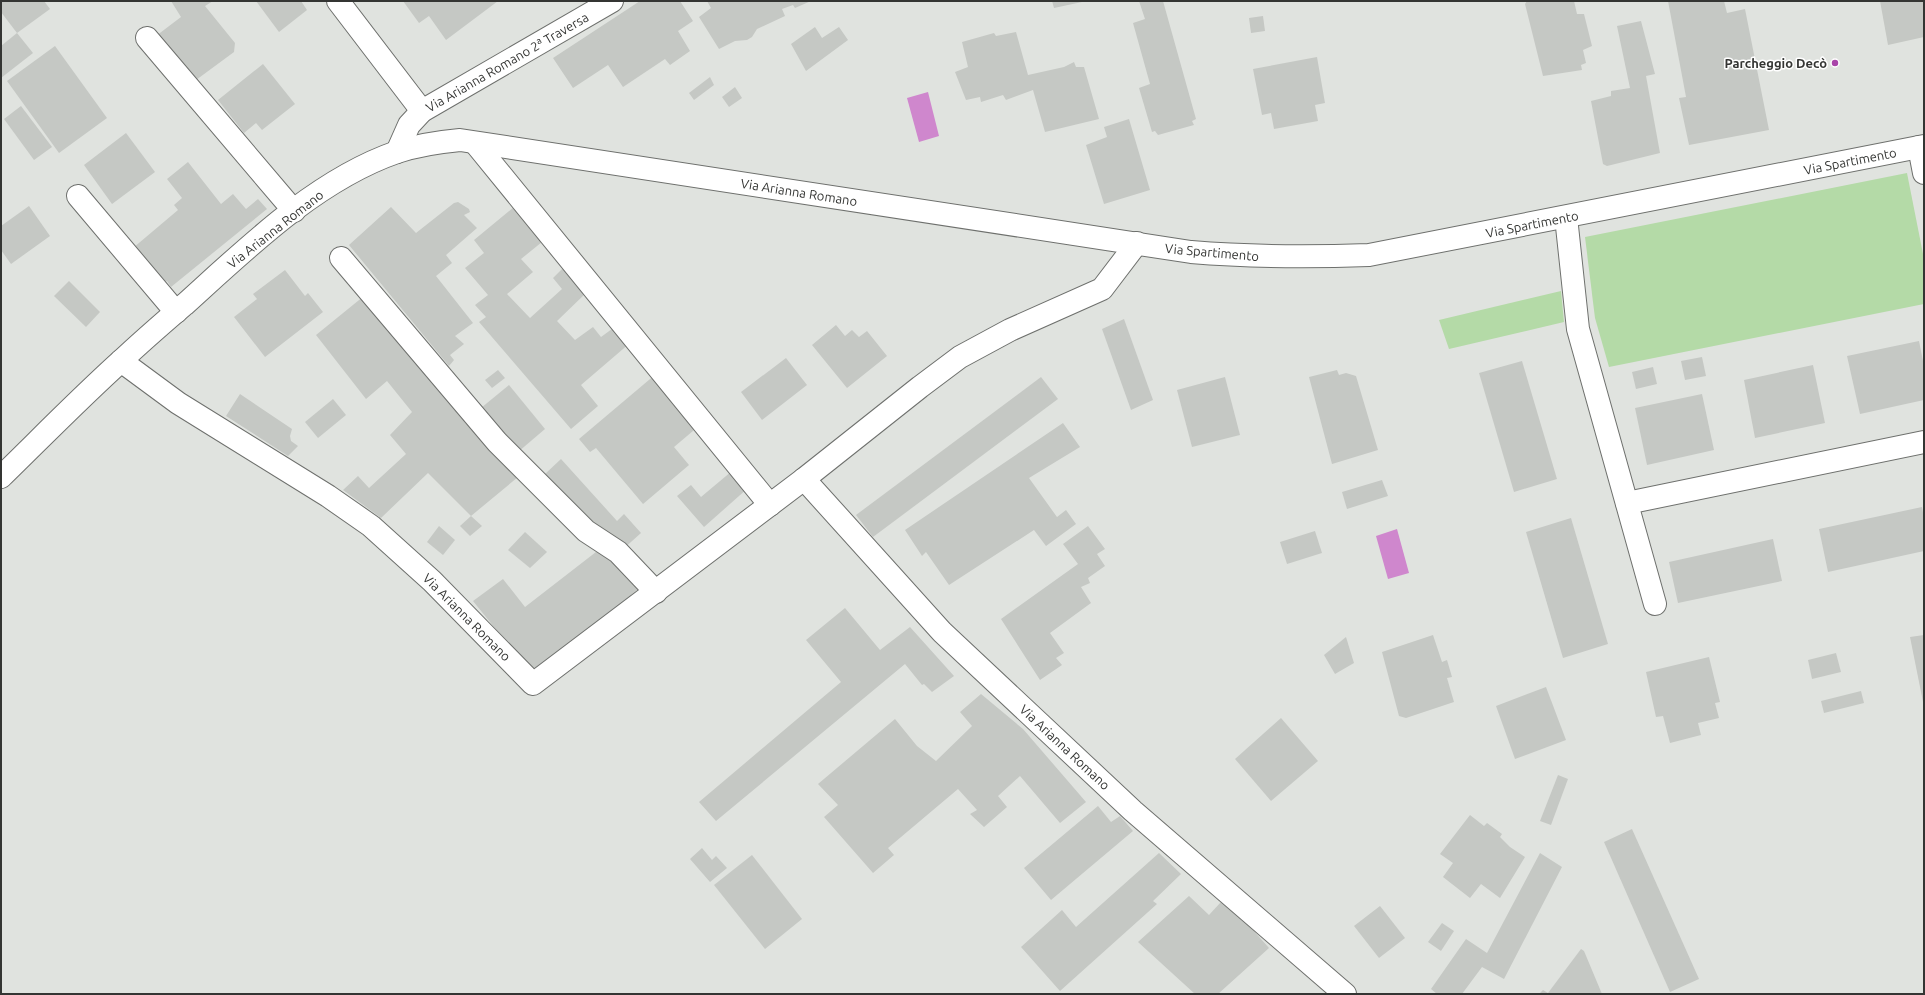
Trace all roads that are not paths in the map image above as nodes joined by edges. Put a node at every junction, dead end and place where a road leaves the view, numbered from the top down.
1 (338, 1) edge
2 (612, 1) edge
3 (147, 38) dead end
4 (422, 111) junction
5 (476, 143) junction
6 (1921, 147) edge
7 (397, 152) junction
8 (1924, 173) edge
9 (78, 196) dead end
10 (294, 210) junction
11 (1566, 217) junction
12 (1137, 243) junction
13 (341, 258) dead end
14 (176, 312) junction
15 (121, 361) junction
16 (1924, 442) edge
17 (1, 477) edge
18 (804, 480) junction
19 (1627, 503) junction
20 (770, 505) junction
21 (656, 592) junction
22 (1655, 604) dead end
23 (1345, 994) edge

1 - 4 street
2 - 4 street, Via Arianna Romano 2ª Traversa
3 - 10 street
4 - 7 street, Via Arianna Romano 2ª Traversa
5 - 7 street, Via Arianna Romano
5 - 12 street, Via Arianna Romano
5 - 20 street
6 - 8 street
6 - 11 street, Via Spartimento
7 - 10 street, Via Arianna Romano
9 - 14 street
10 - 14 street, Via Arianna Romano
11 - 12 street, Via Spartimento
11 - 19 street
12 - 18 street, Via Arianna Romano
13 - 21 street
14 - 15 street, Via Arianna Romano
15 - 17 street, Via Arianna Romano
15 - 21 street, Via Arianna Romano
16 - 19 street
18 - 20 street, Via Arianna Romano
18 - 23 street, Via Arianna Romano
19 - 22 street
20 - 21 street, Via Arianna Romano

